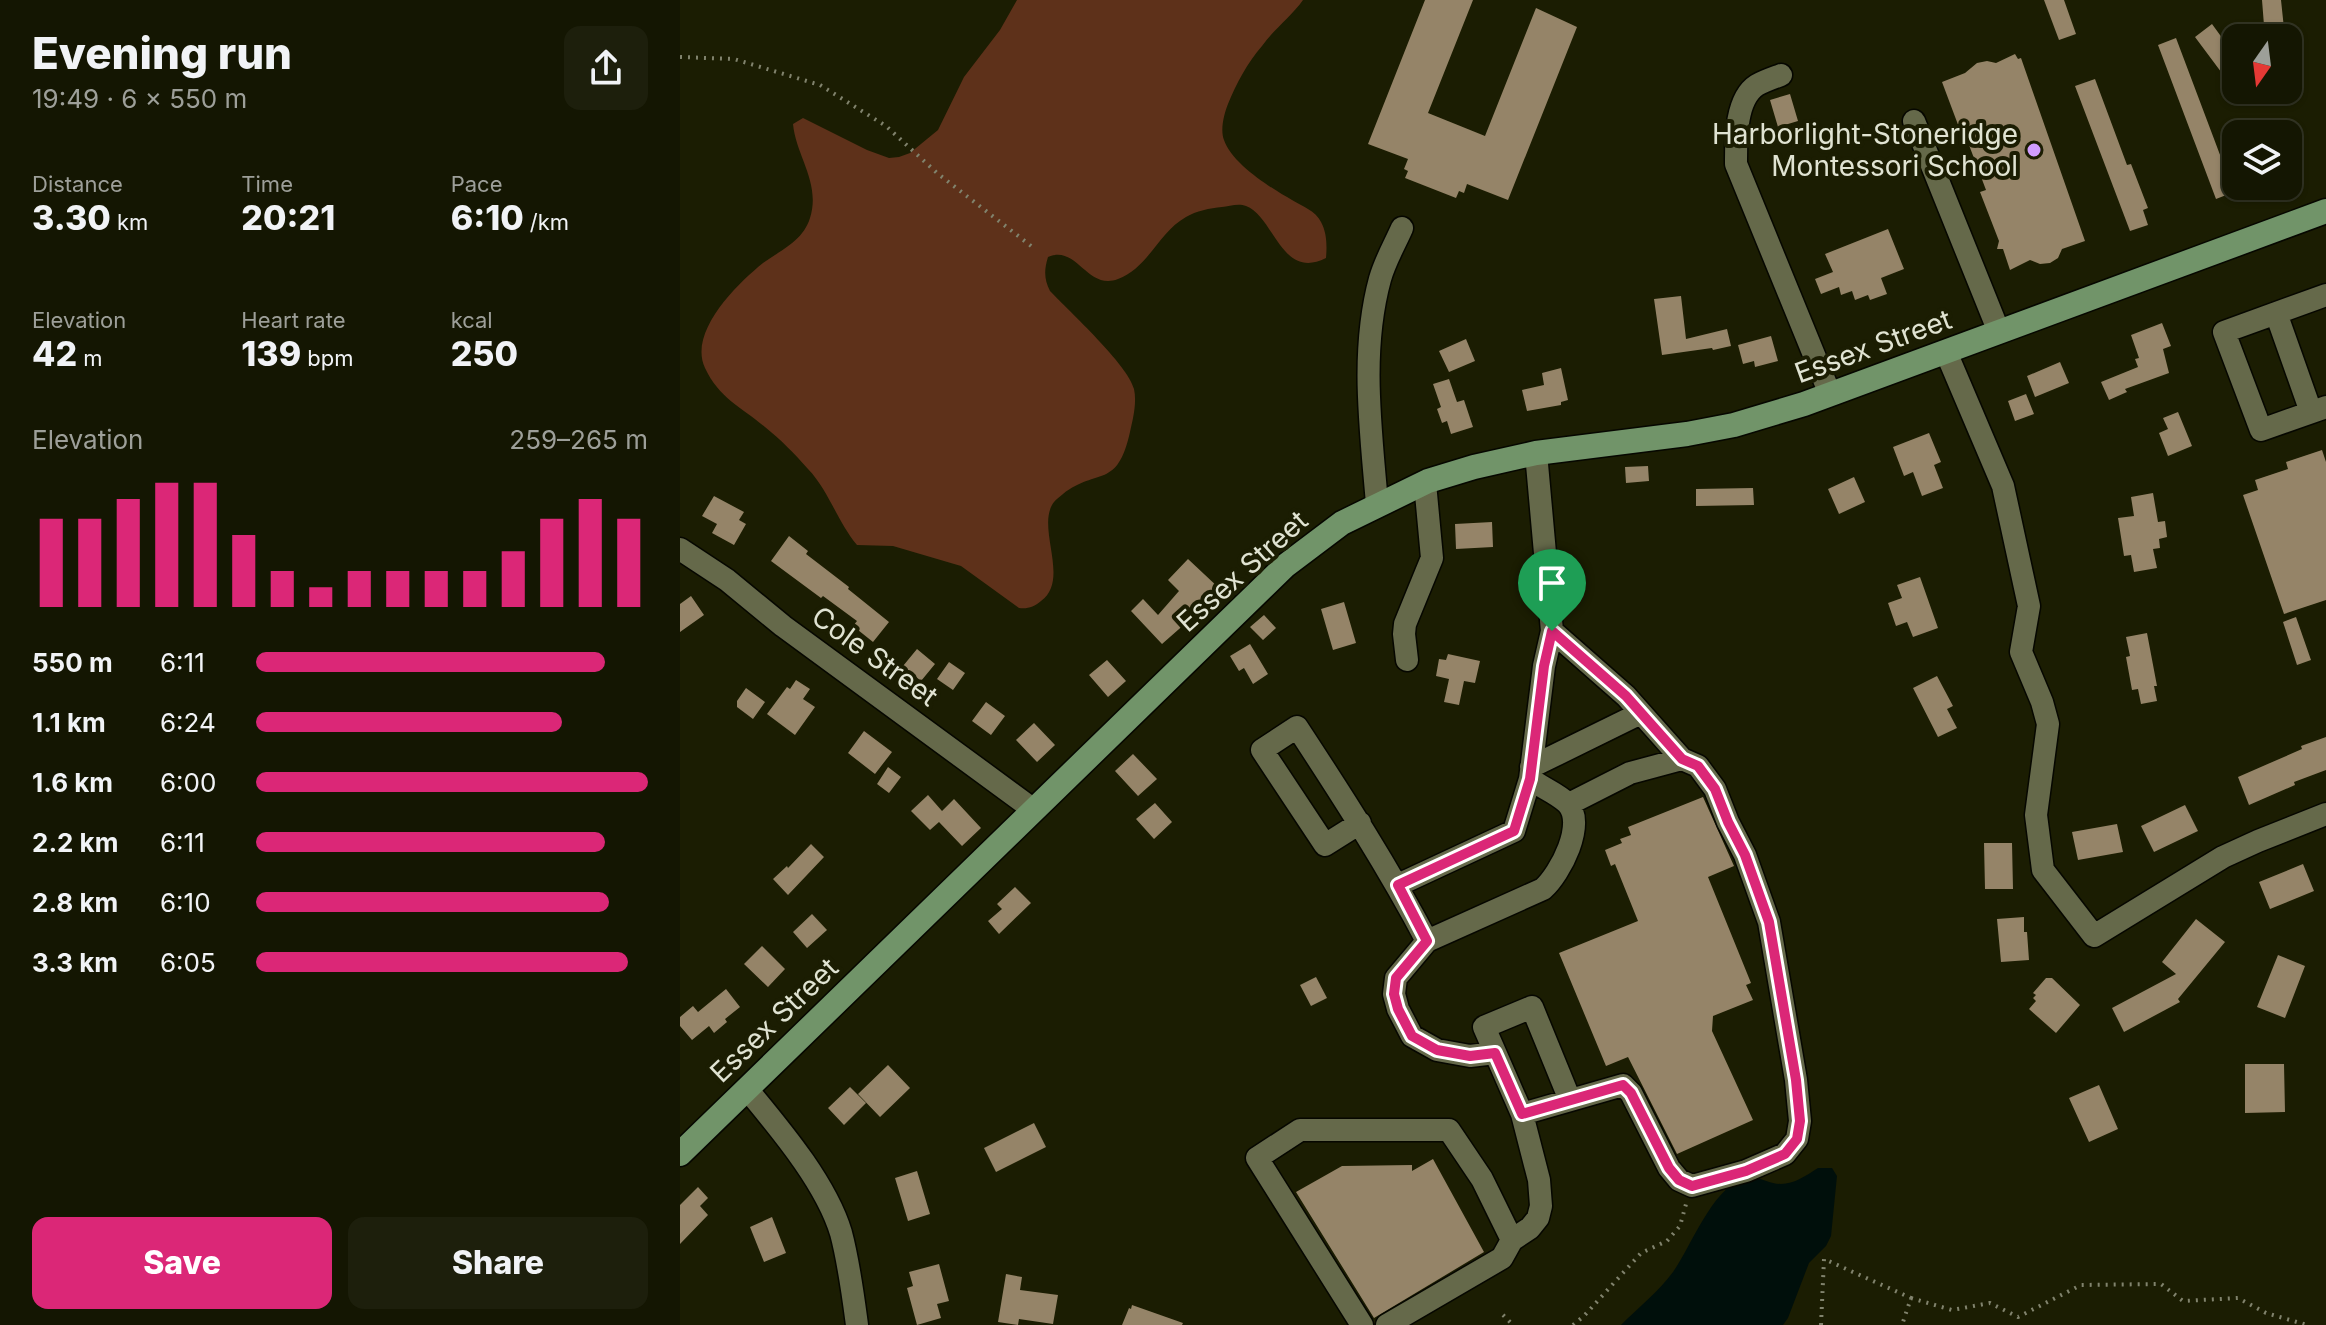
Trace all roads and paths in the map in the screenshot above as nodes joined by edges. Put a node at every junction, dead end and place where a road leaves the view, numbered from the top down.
1 (680, 57) edge
2 (1781, 75) dead end
3 (1914, 121) dead end
4 (2326, 211) edge
5 (1402, 228) dead end
6 (1035, 249) dead end
7 (2326, 295) edge
8 (2276, 313) junction
9 (1999, 332) junction
10 (1946, 352) junction
11 (1830, 394) junction
12 (2318, 410) edge
13 (1536, 453) junction
14 (1425, 483) junction
15 (1377, 504) junction
16 (680, 549) edge
17 (1552, 631) junction
18 (1407, 660) dead end
19 (1641, 713) junction
20 (1682, 759) junction
21 (1530, 773) junction
22 (1569, 804) junction
23 (1034, 810) junction
24 (2326, 814) edge
25 (1360, 823) junction
26 (1398, 885) junction
27 (1427, 941) junction
28 (1495, 1053) junction
29 (747, 1089) junction
30 (1570, 1100) junction
31 (1522, 1114) junction
32 (680, 1154) edge
33 (1692, 1186) junction
34 (1512, 1240) junction
35 (1911, 1298) junction
36 (1503, 1315) dead end
37 (857, 1325) edge
38 (1362, 1325) edge
39 (1387, 1325) edge
40 (1513, 1325) edge
41 (1573, 1325) edge
42 (1821, 1325) edge
43 (1902, 1325) edge
44 (2307, 1325) edge

1 - 6 path
2 - 11 street
3 - 9 street
4 - 9 main road, Essex Street
5 - 15 street
7 - 8 street
8 - 12 street
8 - 12 street
9 - 10 main road, Essex Street
10 - 11 main road, Essex Street
10 - 24 street
11 - 13 main road, Essex Street
13 - 14 main road, Essex Street
13 - 17 street
14 - 15 main road, Essex Street
14 - 18 street
15 - 23 main road, Essex Street
16 - 23 street, Cole Street
17 - 19 street
17 - 21 street
19 - 20 street
19 - 21 street
20 - 22 street
20 - 33 street
21 - 22 street
21 - 26 street
22 - 27 street
23 - 29 main road, Essex Street
25 - 25 street
25 - 26 street
26 - 27 street
27 - 28 street
28 - 30 street
28 - 31 street
29 - 32 main road, Essex Street
29 - 37 street
30 - 31 street
30 - 33 street
31 - 34 street
33 - 41 path
34 - 38 street
34 - 39 street
35 - 42 path
35 - 43 path
35 - 44 path
36 - 40 path

